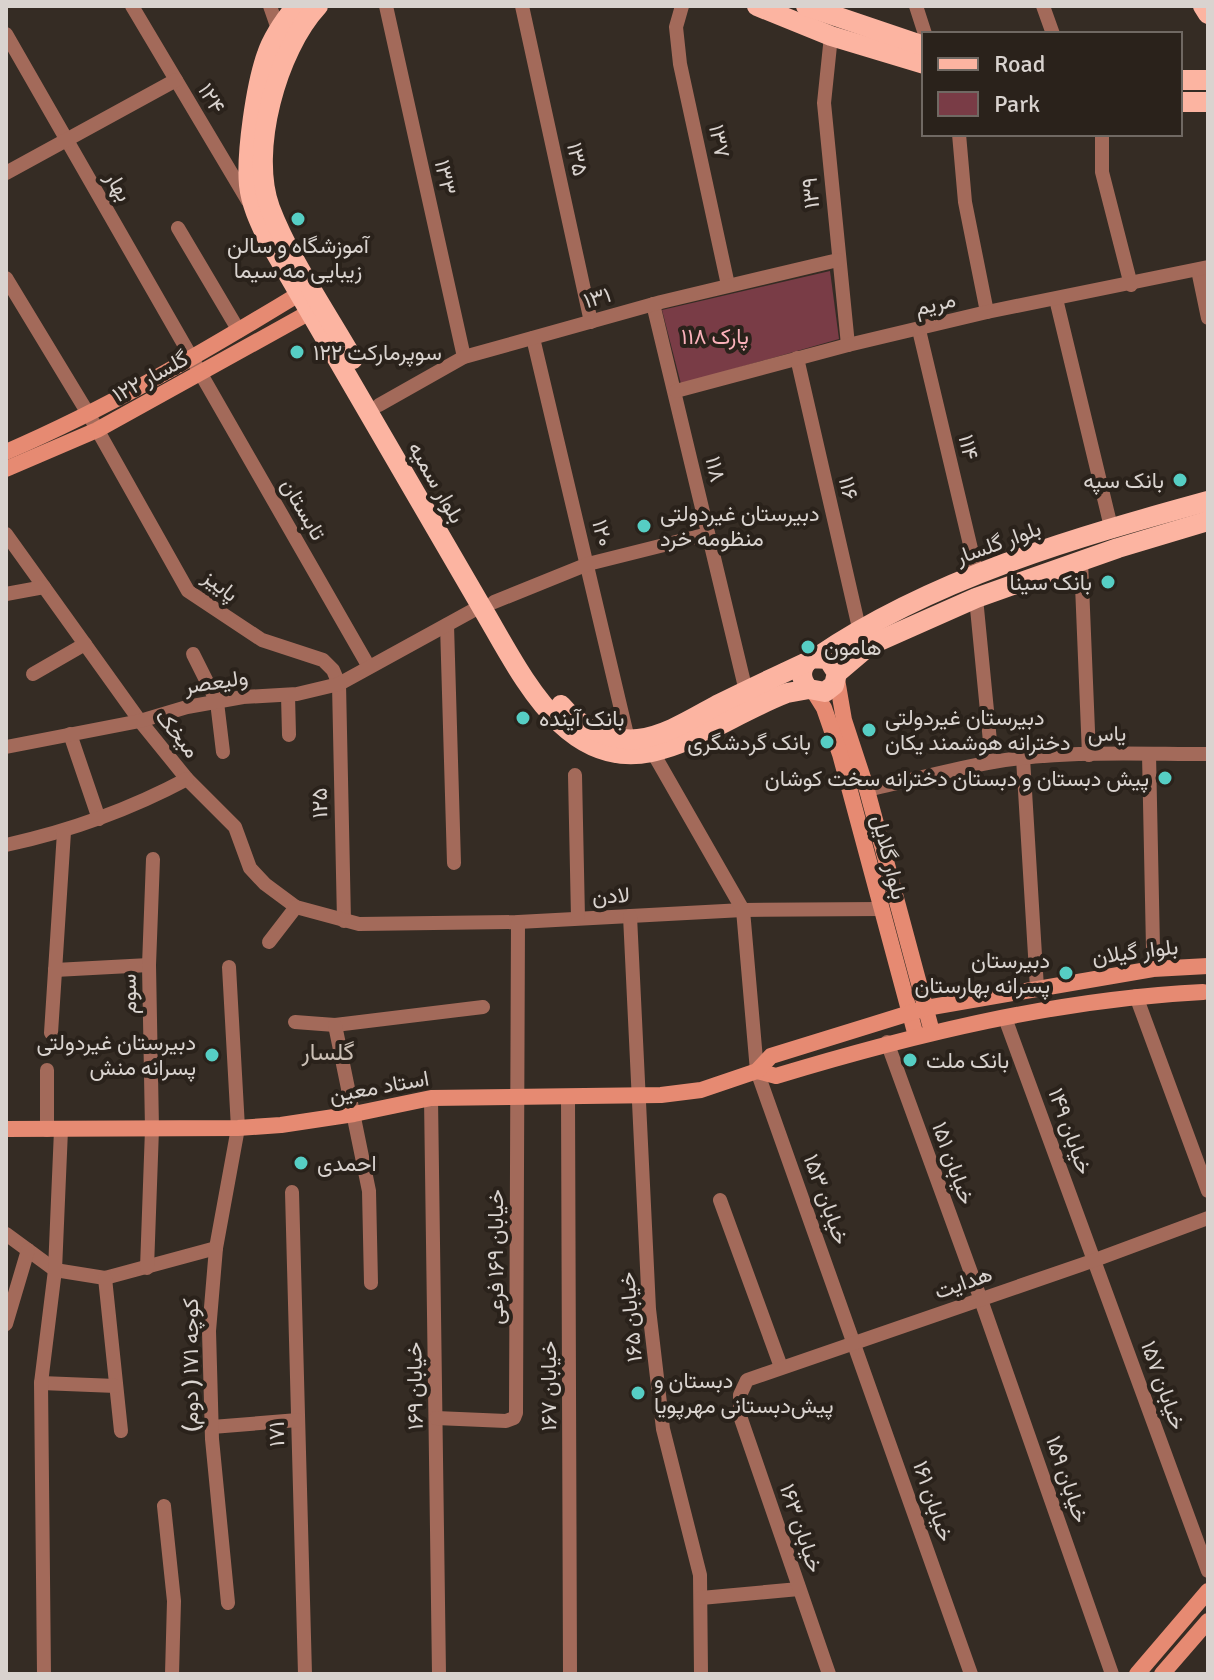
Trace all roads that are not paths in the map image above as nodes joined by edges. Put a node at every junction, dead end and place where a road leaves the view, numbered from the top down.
1 (132, 6) edge
2 (270, 6) edge
3 (296, 6) edge
4 (318, 6) edge
5 (386, 6) edge
6 (522, 6) edge
7 (682, 6) edge
8 (806, 6) edge
9 (916, 6) edge
10 (1043, 6) edge
11 (1203, 6) edge
12 (769, 8) edge
13 (1208, 14) edge
14 (278, 29) junction
15 (924, 32) edge
16 (1052, 32) edge
17 (6, 34) edge
18 (831, 36) junction
19 (922, 45) edge
20 (922, 63) edge
21 (176, 80) junction
22 (1182, 80) edge
23 (1208, 80) edge
24 (1182, 102) edge
25 (1208, 102) edge
26 (959, 136) edge
27 (1102, 136) edge
28 (67, 139) junction
29 (6, 173) edge
30 (255, 212) junction
31 (178, 228) dead end
32 (838, 260) junction
33 (1203, 268) edge
34 (6, 278) edge
35 (728, 285) junction
36 (1131, 285) junction
37 (311, 299) junction
38 (1056, 299) junction
39 (653, 304) junction
40 (987, 312) junction
41 (1208, 318) edge
42 (591, 322) junction
43 (919, 330) junction
44 (239, 331) junction
45 (533, 338) junction
46 (848, 345) junction
47 (464, 357) junction
48 (797, 358) junction
49 (196, 366) junction
50 (676, 391) junction
51 (379, 405) junction
52 (93, 422) junction
53 (6, 452) edge
54 (6, 469) edge
55 (411, 473) junction
56 (1208, 501) edge
57 (1208, 521) edge
58 (1111, 527) junction
59 (6, 534) edge
60 (708, 534) junction
61 (1081, 561) junction
62 (588, 564) junction
63 (977, 574) junction
64 (44, 587) junction
65 (6, 594) edge
66 (976, 598) junction
67 (488, 604) junction
68 (447, 625) junction
69 (859, 628) junction
70 (85, 644) junction
71 (193, 654) dead end
72 (812, 659) junction
73 (369, 667) junction
74 (33, 674) dead end
75 (837, 676) junction
76 (339, 684) junction
77 (746, 691) junction
78 (811, 691) junction
79 (288, 695) junction
80 (217, 702) junction
81 (140, 721) junction
82 (70, 734) junction
83 (289, 735) dead end
84 (628, 739) junction
85 (6, 747) edge
86 (652, 751) junction
87 (223, 752) dead end
88 (1149, 754) junction
89 (1208, 754) edge
90 (1089, 755) junction
91 (1023, 758) junction
92 (992, 762) junction
93 (575, 775) dead end
94 (187, 779) junction
95 (867, 790) junction
96 (99, 819) junction
97 (64, 832) junction
98 (6, 845) edge
99 (153, 859) dead end
100 (454, 863) dead end
101 (296, 907) junction
102 (881, 909) junction
103 (743, 910) junction
104 (630, 916) junction
105 (578, 918) junction
106 (344, 921) junction
107 (518, 922) junction
108 (269, 942) dead end
109 (1153, 948) dead end
110 (149, 965) junction
111 (229, 967) dead end
112 (1208, 969) edge
113 (55, 970) junction
114 (1037, 988) junction
115 (1136, 996) junction
116 (1206, 996) edge
117 (483, 1007) dead end
118 (918, 1010) junction
119 (1005, 1018) junction
120 (295, 1022) dead end
121 (335, 1025) junction
122 (51, 1033) dead end
123 (924, 1034) junction
124 (887, 1042) junction
125 (47, 1070) dead end
126 (757, 1071) junction
127 (518, 1096) junction
128 (638, 1096) junction
129 (568, 1097) junction
130 (431, 1098) junction
131 (354, 1114) junction
132 (238, 1128) junction
133 (6, 1129) edge
134 (152, 1129) junction
135 (54, 1130) junction
136 (1208, 1191) edge
137 (292, 1192) dead end
138 (720, 1200) dead end
139 (1208, 1218) edge
140 (6, 1234) edge
141 (216, 1248) junction
142 (28, 1250) junction
143 (1095, 1260) junction
144 (147, 1268) junction
145 (55, 1270) junction
146 (105, 1278) junction
147 (371, 1283) dead end
148 (981, 1300) junction
149 (6, 1324) edge
150 (855, 1342) junction
151 (781, 1367) junction
152 (41, 1383) junction
153 (116, 1386) junction
154 (740, 1395) joint
155 (436, 1418) junction
156 (298, 1420) junction
157 (212, 1427) junction
158 (121, 1431) dead end
159 (164, 1506) dead end
160 (1208, 1571) edge
161 (799, 1589) junction
162 (1208, 1591) edge
163 (701, 1598) junction
164 (228, 1603) dead end
165 (1208, 1621) edge
166 (44, 1674) edge
167 (172, 1674) edge
168 (305, 1674) edge
169 (439, 1674) edge
170 (570, 1674) edge
171 (701, 1674) edge
172 (829, 1674) edge
173 (971, 1674) edge
174 (1112, 1674) edge
175 (1137, 1674) edge
176 (1162, 1674) edge

1 - 21 street, ۱۲۴
2 - 14 street
3 - 14 main road, بلوار سمیه
4 - 37 main road, بلوار سمیه
5 - 47 street, ۱۳۳
6 - 42 street, ۱۳۵
7 - 35 street, ۱۳۷
8 - 19 main road
9 - 15 street
10 - 16 street
11 - 13 main road
12 - 18 main road
14 - 30 main road, بلوار سمیه
17 - 28 street, بهار
18 - 20 main road
18 - 32 street, ۱۳۹
21 - 28 street
21 - 30 street, ۱۲۴
22 - 23 main road
24 - 25 main road
26 - 40 street
27 - 36 street
28 - 29 street
28 - 49 street, بهار
30 - 37 main road, بلوار سمیه
31 - 44 street
32 - 35 street, ۱۳۱
32 - 46 street, ۱۳۹
33 - 36 street, مریم
33 - 41 street
34 - 52 street, پاییز
35 - 39 street, ۱۳۱
36 - 38 street, مریم
37 - 44 main road, گلسار ۱۲۲
37 - 49 main road, گلسار ۱۲۲
37 - 51 main road, بلوار سمیه
37 - 55 main road, بلوار سمیه
38 - 40 street, مریم
38 - 58 street
39 - 42 street, ۱۳۱
39 - 50 street, ۱۱۸
40 - 43 street, مریم
42 - 45 street, ۱۳۱
43 - 46 street, مریم
43 - 63 street, ۱۱۴
44 - 49 main road, گلسار ۱۲۲
45 - 47 street, ۱۳۱
45 - 62 street, ۱۲۰
46 - 48 street, مریم
47 - 51 street, ۱۳۱
48 - 50 street, مریم
48 - 69 street, ۱۱۶
49 - 52 main road, گلسار ۱۲۲
49 - 73 street, تابستان
50 - 60 street, ۱۱۸
51 - 55 main road, بلوار سمیه
52 - 53 main road, گلسار ۱۲۲
52 - 54 main road, گلسار ۱۲۲
52 - 76 street, پاییز
55 - 67 main road, بلوار سمیه
56 - 58 main road, بلوار گلسار
57 - 61 main road, بلوار گلسار
58 - 63 main road, بلوار گلسار
59 - 64 street, میخک
60 - 62 street, ولیعصر
60 - 77 street, ۱۱۸
61 - 66 main road, بلوار گلسار
61 - 90 street
62 - 67 street, ولیعصر
62 - 84 street, ۱۲۰
63 - 69 main road, بلوار گلسار
64 - 65 street
64 - 70 street, میخک
66 - 75 main road, بلوار گلسار
66 - 92 street
67 - 68 street, ولیعصر
67 - 84 main road, بلوار سمیه
67 - 86 main road, بلوار سمیه
68 - 73 street, ولیعصر
68 - 100 street
69 - 72 main road, بلوار گلسار
70 - 74 street
70 - 81 street, میخک
71 - 80 street
72 - 75 main road
72 - 77 main road
72 - 78 main road
73 - 76 street, ولیعصر
75 - 78 main road
75 - 95 main road, بلوار گلایل
76 - 79 street, ولیعصر
76 - 106 street, ۱۲۵
77 - 84 main road
78 - 86 main road, بلوار سمیه
78 - 102 main road, بلوار گلایل
79 - 80 street, ولیعصر
79 - 83 street
80 - 81 street, ولیعصر
80 - 87 street
81 - 82 street, ولیعصر
81 - 94 street, میخک
82 - 85 street, ولیعصر
82 - 96 street
86 - 103 street
88 - 89 street, یاس
88 - 90 street, یاس
88 - 109 street
90 - 91 street, یاس
91 - 92 street, یاس
91 - 114 street
92 - 95 street, یاس
93 - 105 street
94 - 96 street
94 - 101 street, میخک
95 - 118 main road, بلوار گلایل
96 - 97 street
97 - 98 street
97 - 113 street
99 - 110 street, سوم
101 - 106 street, میخک
101 - 108 street
102 - 103 street, لادن
102 - 118 main road, بلوار گلایل
103 - 104 street, لادن
103 - 126 street, خیابان ۱۵۳
104 - 105 street, لادن
104 - 128 street, خیابان ۱۶۵
105 - 107 street, لادن
106 - 107 street, لادن
107 - 127 street, خیابان ۱۶۹ فرعی
110 - 113 street
110 - 134 street, سوم
111 - 132 street, کوچه ۱۷۱ ( دوم)
112 - 114 main road, بلوار گیلان
112 - 116 main road
113 - 122 street
114 - 118 main road, بلوار گیلان
115 - 116 main road, بلوار گیلان
115 - 119 main road, بلوار گیلان
115 - 136 street
117 - 121 street
118 - 123 main road, بلوار گلایل
118 - 126 main road, استاد معین
119 - 123 main road, بلوار گیلان
119 - 143 street, خیابان ۱۴۹
120 - 121 street
121 - 131 street
123 - 124 main road, استاد معین
124 - 126 main road, استاد معین
124 - 148 street, خیابان ۱۵۱
125 - 135 street
126 - 128 main road, استاد معین
126 - 150 street, خیابان ۱۵۳
127 - 129 main road, استاد معین
127 - 130 main road, استاد معین
127 - 155 street, خیابان ۱۶۹ فرعی
128 - 129 main road, استاد معین
128 - 163 street, خیابان ۱۶۵
129 - 170 street, خیابان ۱۶۷
130 - 131 main road, استاد معین
130 - 155 street, خیابان ۱۶۹
131 - 132 main road, استاد معین
131 - 147 street
132 - 134 main road, استاد معین
132 - 141 street, کوچه ۱۷۱ ( دوم)
133 - 135 main road, استاد معین
134 - 135 main road, استاد معین
134 - 144 street, سوم
135 - 145 street
137 - 156 street, ۱۷۱
138 - 151 street
139 - 143 street, هدایت
140 - 142 street
141 - 144 street
141 - 157 street, کوچه ۱۷۱ ( دوم)
142 - 145 street
142 - 149 street
143 - 148 street, هدایت
143 - 160 street, خیابان ۱۵۷
144 - 146 street
145 - 146 street
145 - 152 street
146 - 153 street
148 - 150 street, هدایت
148 - 174 street, خیابان ۱۵۹
150 - 151 street, هدایت
150 - 173 street, خیابان ۱۶۱
151 - 154 street, هدایت
152 - 153 street
152 - 166 street
153 - 158 street
154 - 161 street, خیابان ۱۶۳
155 - 169 street, خیابان ۱۶۹
156 - 157 street
156 - 168 street, ۱۷۱
157 - 164 street, کوچه ۱۷۱ ( دوم)
159 - 167 street
161 - 163 street
161 - 172 street, خیابان ۱۶۳
162 - 175 main road
163 - 171 street, خیابان ۱۶۵
165 - 176 main road

